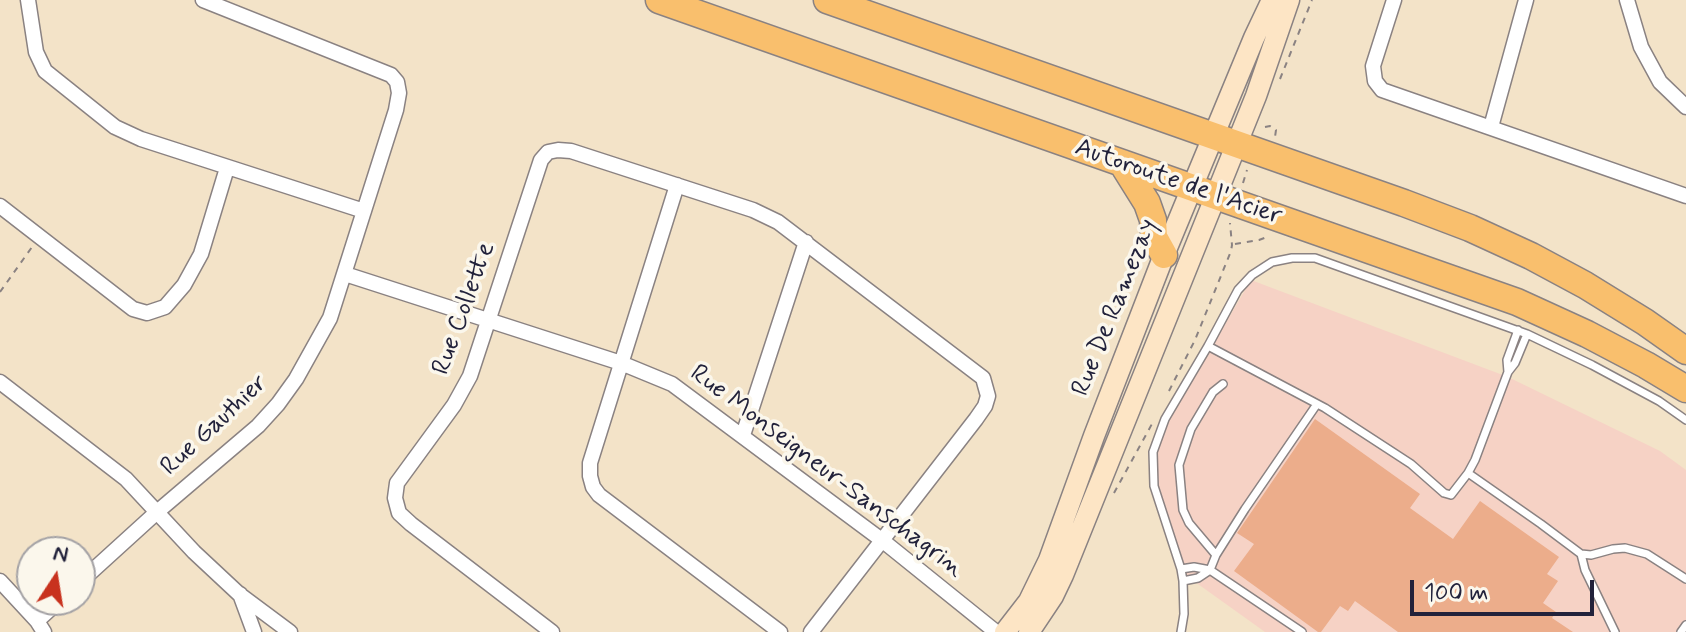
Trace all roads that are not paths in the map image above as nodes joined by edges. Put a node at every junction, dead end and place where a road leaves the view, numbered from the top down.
1 (28, 0) edge
2 (203, 0) edge
3 (659, 0) edge
4 (827, 0) edge
5 (1272, 0) edge
6 (1289, 0) edge
7 (1394, 0) edge
8 (1526, 0) edge
9 (1627, 0) edge
10 (1686, 107) edge
11 (1491, 127) junction
12 (1233, 149) junction
13 (1122, 163) junction
14 (227, 168) junction
15 (677, 185) junction
16 (1686, 196) edge
17 (1220, 198) junction
18 (0, 206) edge
19 (364, 211) junction
20 (806, 242) junction
21 (1164, 255) junction
22 (345, 274) junction
23 (490, 321) junction
24 (1518, 330) junction
25 (1527, 334) junction
26 (1208, 346) junction
27 (1686, 351) edge
28 (621, 363) junction
29 (1508, 372) junction
30 (0, 382) edge
31 (1223, 384) dead end
32 (1686, 389) edge
33 (1317, 404) junction
34 (1686, 420) edge
35 (743, 435) junction
36 (1468, 473) junction
37 (157, 512) junction
38 (883, 541) junction
39 (1581, 554) junction
40 (1216, 555) junction
41 (96, 567) edge
42 (1181, 569) junction
43 (1210, 570) junction
44 (1686, 579) edge
45 (0, 581) edge
46 (1183, 581) junction
47 (239, 594) junction
48 (1686, 625) edge
49 (41, 627) edge
50 (254, 632) edge
51 (290, 632) edge
52 (552, 632) edge
53 (780, 632) edge
54 (811, 632) edge
55 (996, 632) edge
56 (1005, 632) edge
57 (1029, 632) edge
58 (1181, 632) edge
59 (1302, 632) edge
60 (1615, 632) edge
61 (1681, 632) edge

1 - 14 street
2 - 19 street, Rue Gauthier
3 - 13 highway, Autoroute de l'Acier
4 - 12 highway
5 - 12 street, Rue De Ramezay
6 - 12 street, Rue De Ramezay
7 - 11 street
8 - 11 street
9 - 10 street
11 - 16 street
12 - 17 street, Rue De Ramezay
12 - 27 highway
13 - 17 highway, Autoroute de l'Acier
13 - 21 highway
14 - 18 street
14 - 19 street
15 - 20 street
15 - 23 street, Rue Collette
15 - 28 street
17 - 21 street, Rue De Ramezay
17 - 32 highway, Autoroute de l'Acier
17 - 57 street, Rue De Ramezay
19 - 22 street, Rue Gauthier
20 - 35 street
20 - 38 street
21 - 56 street, Rue De Ramezay
22 - 23 street, Rue Monseigneur-Sanschagrin
22 - 37 street, Rue Gauthier
23 - 28 street, Rue Monseigneur-Sanschagrin
23 - 52 street, Rue Collette
24 - 25 lane
24 - 26 lane
24 - 29 lane
25 - 29 lane
25 - 34 lane
26 - 33 lane
26 - 42 lane
28 - 35 street, Rue Monseigneur-Sanschagrin
28 - 53 street
29 - 36 lane
30 - 37 street
31 - 40 lane
33 - 36 lane
33 - 40 lane
35 - 38 street, Rue Monseigneur-Sanschagrin
36 - 39 lane
37 - 41 street, Rue Gauthier
37 - 47 street
38 - 54 street
38 - 55 street, Rue Monseigneur-Sanschagrin
39 - 44 lane
39 - 60 lane
40 - 43 lane
42 - 43 lane
42 - 46 lane
43 - 46 lane
43 - 59 lane
45 - 49 street
46 - 58 lane
47 - 50 street
47 - 51 street
48 - 61 lane

